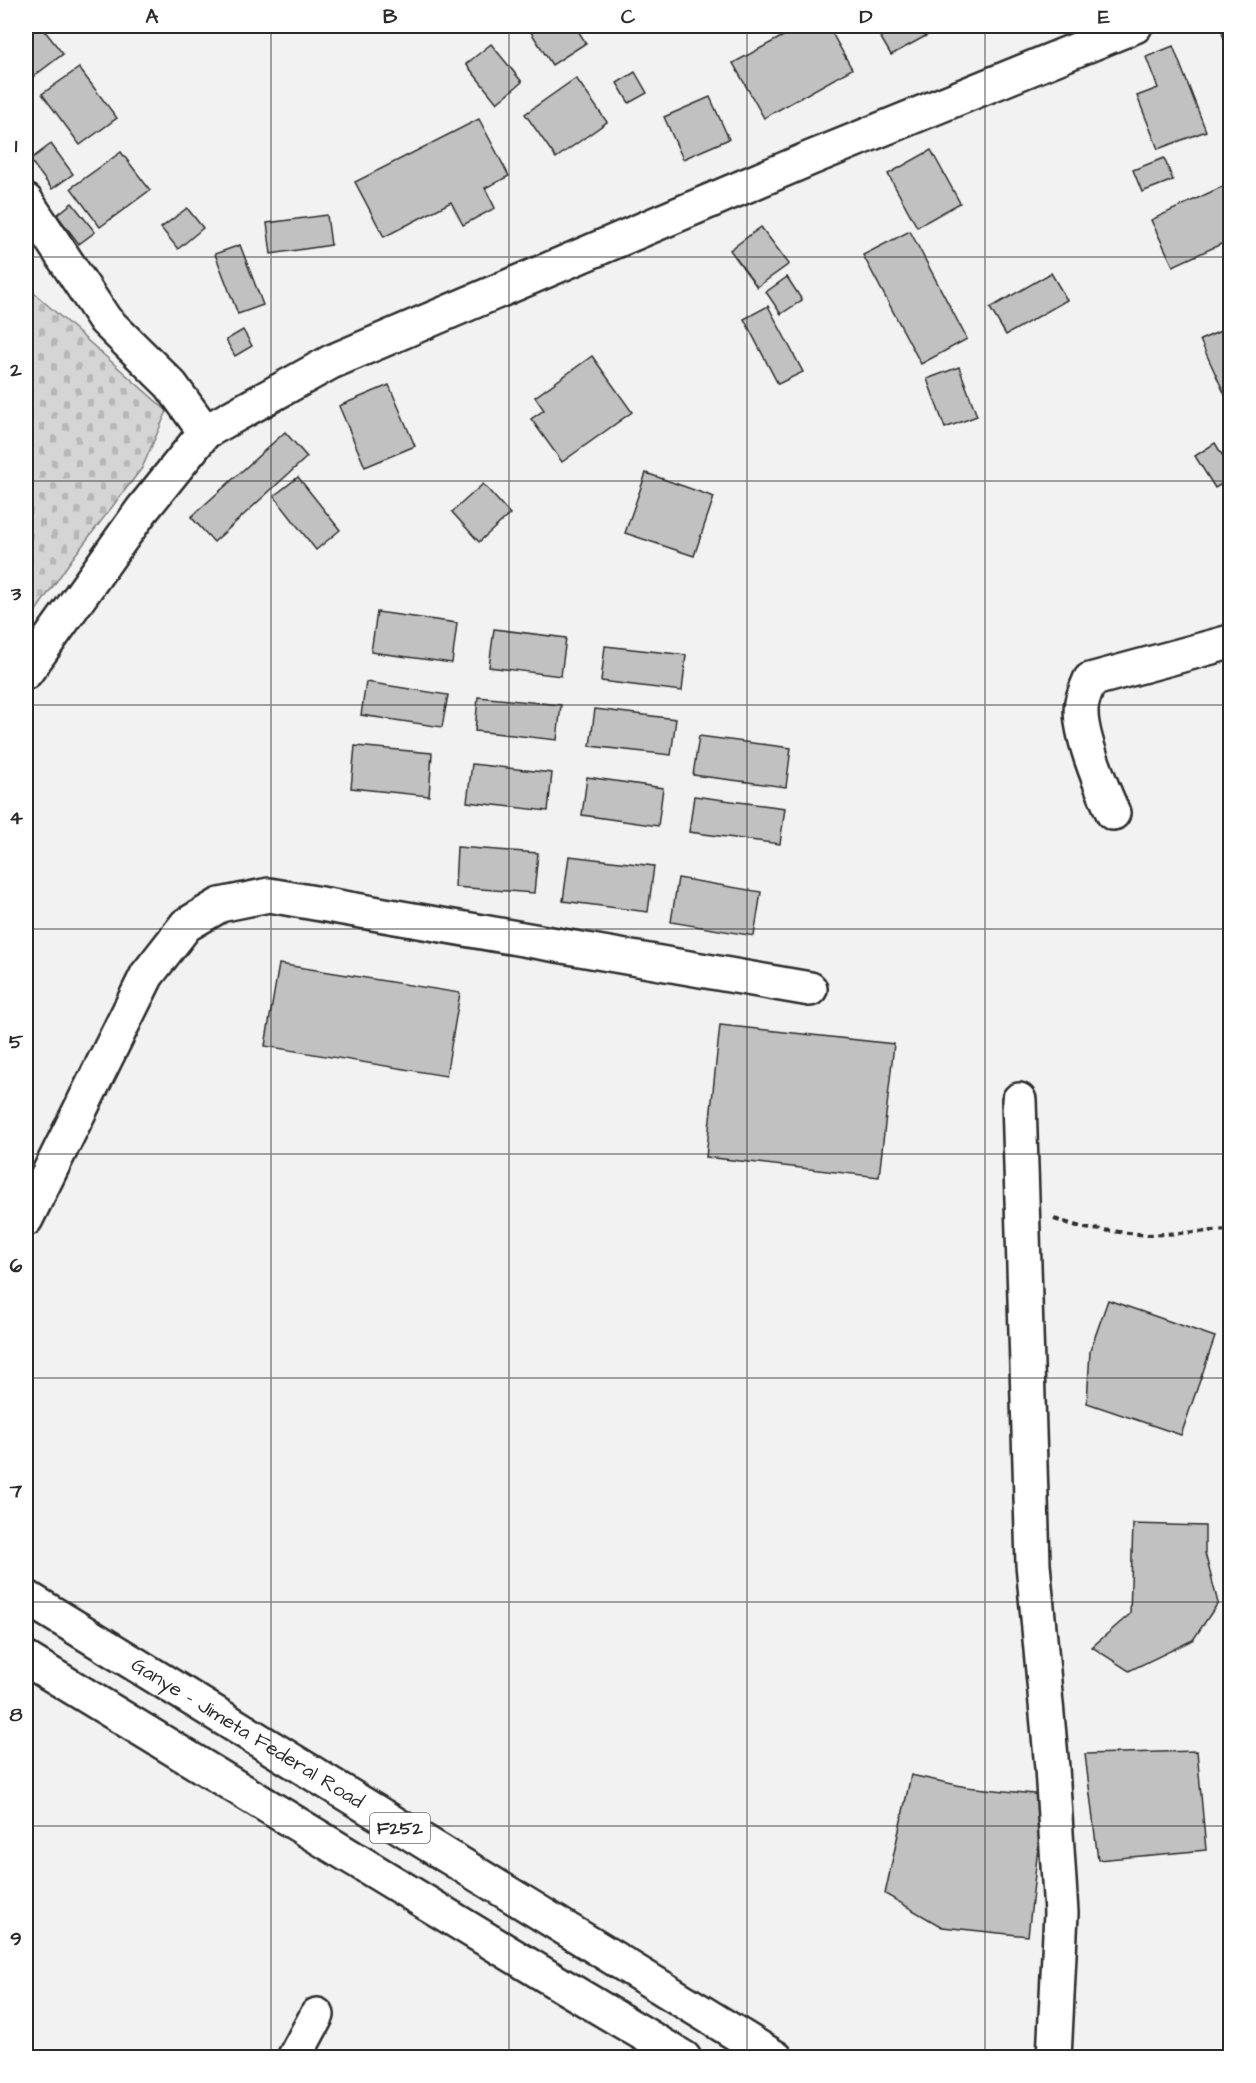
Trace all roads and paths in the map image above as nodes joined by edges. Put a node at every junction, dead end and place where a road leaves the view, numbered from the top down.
1 (1135, 26) edge
2 (26, 201) edge
3 (206, 432) junction
4 (1230, 642) edge
5 (26, 672) edge
6 (1113, 813) dead end
7 (810, 989) dead end
8 (1019, 1100) dead end
9 (1022, 1209) junction
10 (26, 1219) edge
11 (1230, 1230) edge
12 (26, 1597) edge
13 (26, 1659) edge
14 (317, 2016) dead end
15 (294, 2058) edge
16 (684, 2058) edge
17 (776, 2058) edge
18 (1054, 2058) edge

1 - 3 street
2 - 3 street
3 - 5 street
4 - 6 street
7 - 10 street
8 - 9 street
9 - 11 path
9 - 18 street
12 - 17 street, Ganye - Jimeta Federal Road / F252
13 - 16 street, F252
14 - 15 street

